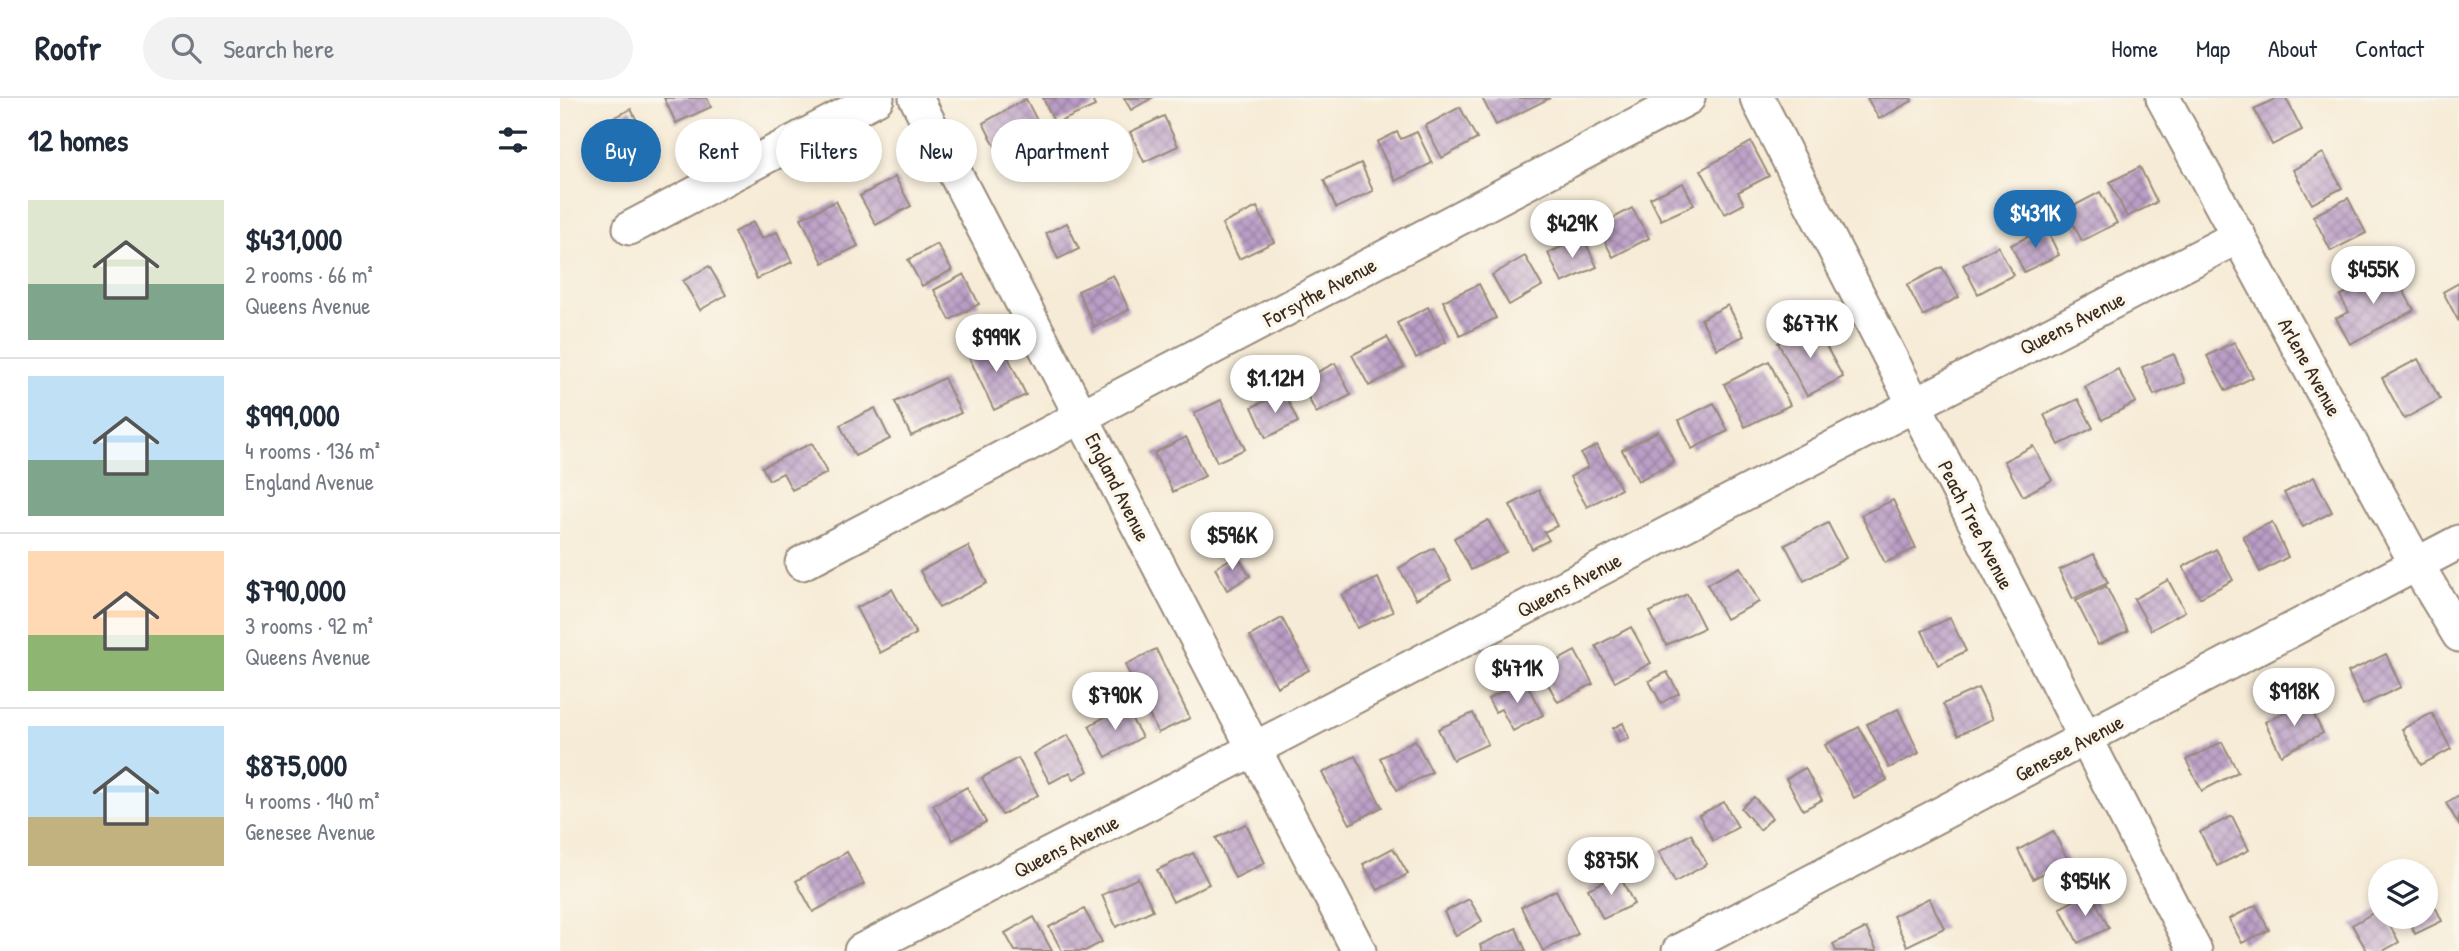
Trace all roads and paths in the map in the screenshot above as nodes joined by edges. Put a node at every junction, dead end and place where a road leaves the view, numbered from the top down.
1 (877, 98) edge
2 (916, 98) edge
3 (1688, 98) edge
4 (1757, 98) edge
5 (2163, 98) edge
6 (630, 228) dead end
7 (2239, 236) junction
8 (1914, 405) junction
9 (1082, 417) junction
10 (2459, 542) edge
11 (802, 563) dead end
12 (2417, 565) junction
13 (2459, 635) edge
14 (2086, 739) junction
15 (1254, 749) junction
16 (861, 951) edge
17 (1359, 951) edge
18 (1678, 951) edge
19 (2195, 951) edge

1 - 6 street
2 - 9 street, England Avenue
3 - 9 street, Forsythe Avenue
4 - 8 street, Peach Tree Avenue
5 - 7 street, Arlene Avenue
7 - 8 street, Queens Avenue
7 - 12 street, Arlene Avenue
8 - 14 street, Peach Tree Avenue
8 - 15 street, Queens Avenue
9 - 11 street, Forsythe Avenue
9 - 15 street, England Avenue
10 - 12 street, Genesee Avenue
12 - 13 street, Arlene Avenue
12 - 14 street, Genesee Avenue
14 - 18 street, Genesee Avenue
14 - 19 street, Peach Tree Avenue
15 - 16 street, Queens Avenue
15 - 17 street, England Avenue

